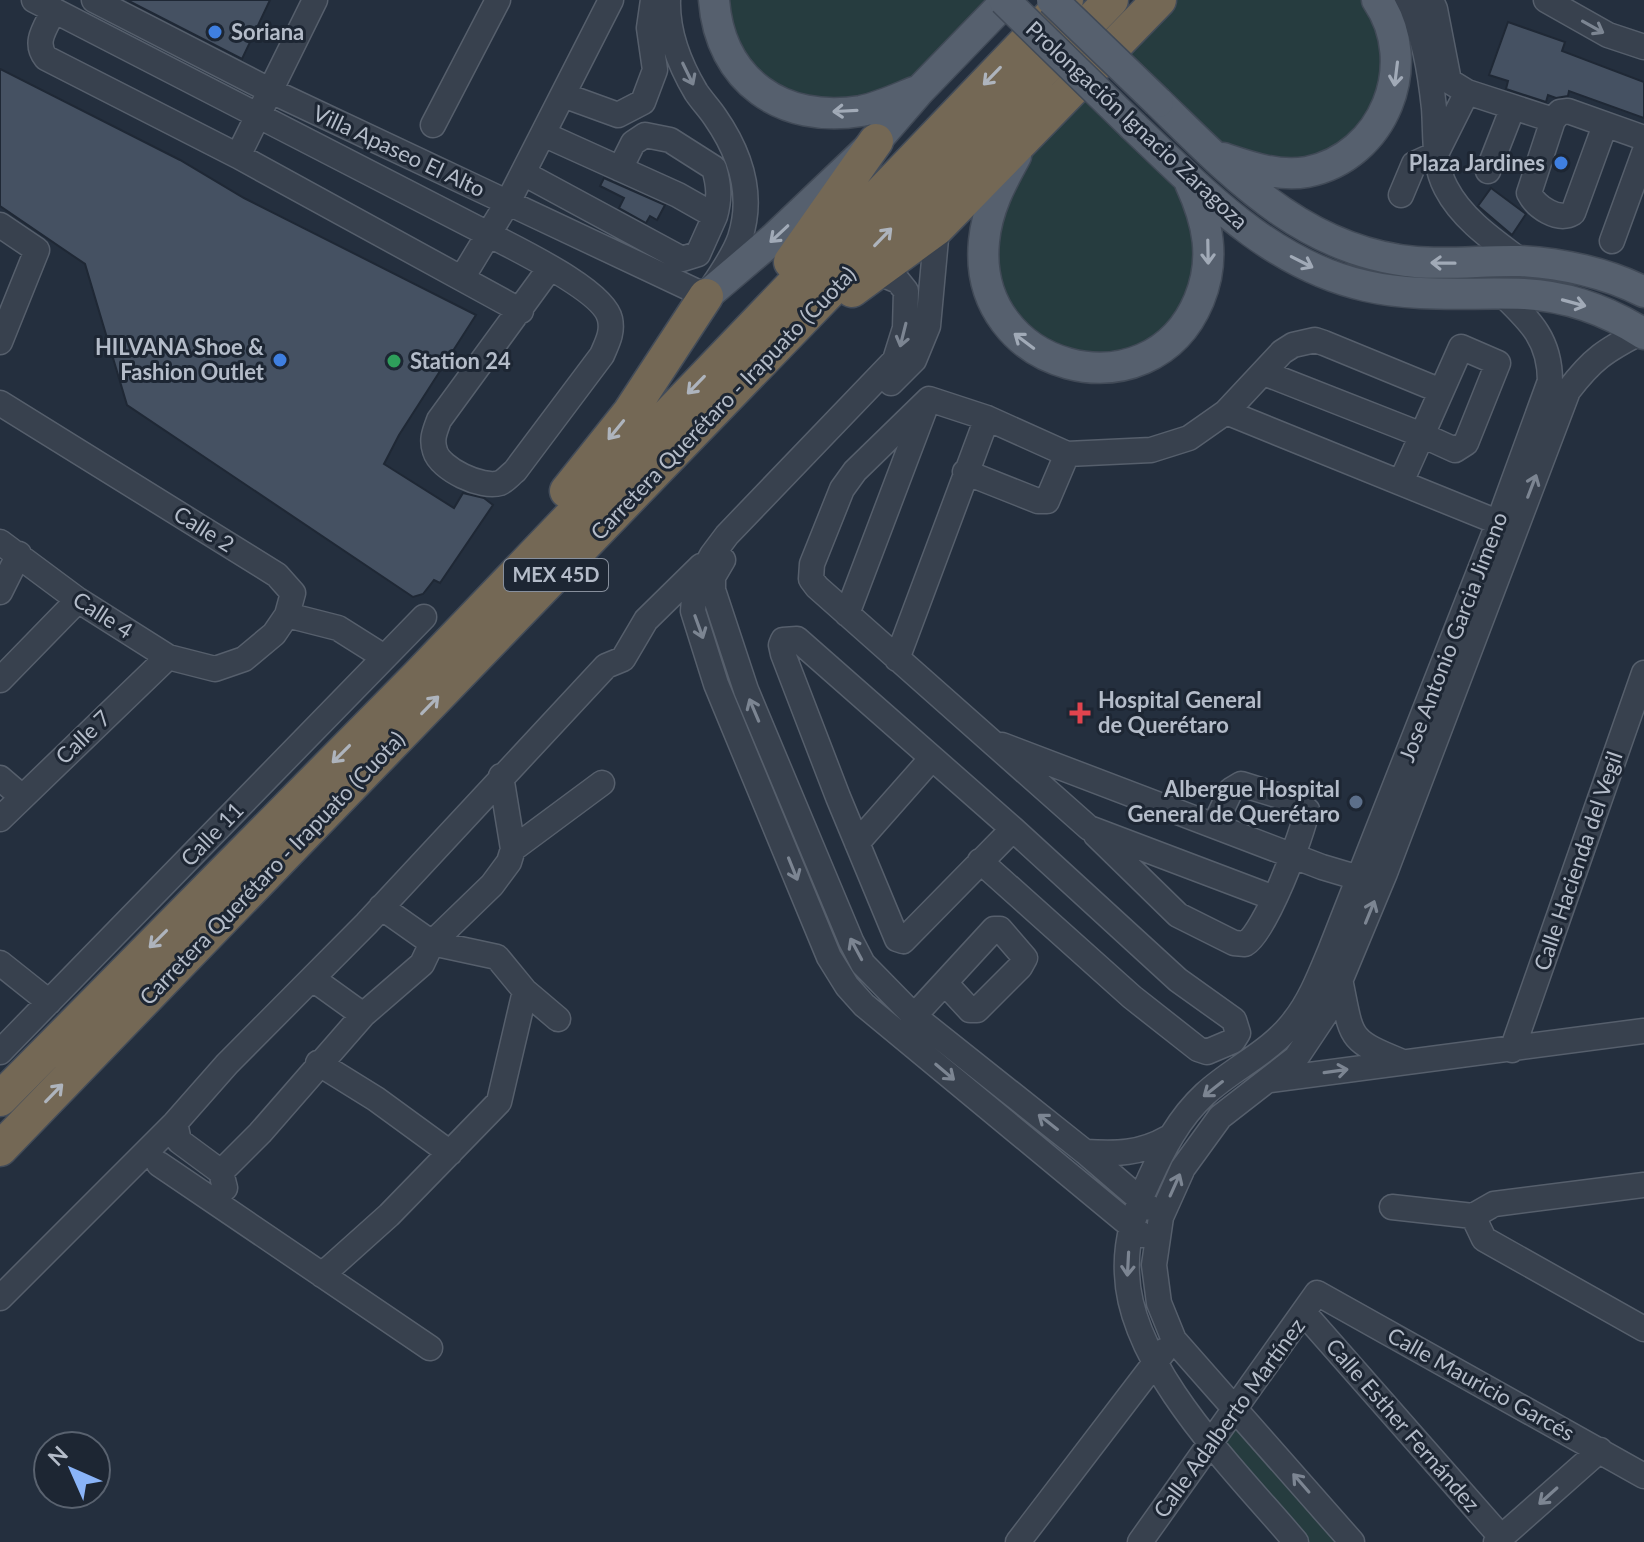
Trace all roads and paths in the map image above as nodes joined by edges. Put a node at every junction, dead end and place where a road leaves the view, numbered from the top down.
1 (94, 0) edge
2 (315, 0) edge
3 (498, 0) edge
4 (611, 0) edge
5 (653, 0) edge
6 (668, 0) edge
7 (714, 0) edge
8 (1006, 0) edge
9 (1052, 0) edge
10 (1066, 0) edge
11 (1111, 0) edge
12 (1159, 0) edge
13 (1377, 0) edge
14 (1407, 0) edge
15 (1431, 0) edge
16 (1546, 0) edge
17 (44, 5) edge
18 (1644, 47) edge
19 (920, 90) junction
20 (271, 91) junction
21 (1467, 92) junction
22 (563, 95) junction
23 (1513, 107) junction
24 (258, 115) junction
25 (1553, 120) junction
26 (433, 125) dead end
27 (1605, 125) junction
28 (543, 134) junction
29 (1027, 134) junction
30 (1644, 138) edge
31 (876, 141) junction
32 (1644, 153) edge
33 (1436, 154) junction
34 (1213, 155) junction
35 (238, 156) junction
36 (620, 169) junction
37 (1488, 171) dead end
38 (523, 173) junction
39 (1188, 177) junction
40 (1401, 195) dead end
41 (508, 202) junction
42 (715, 216) junction
43 (0, 225) edge
44 (937, 228) junction
45 (488, 234) junction
46 (1612, 241) dead end
47 (1521, 261) junction
48 (550, 268) junction
49 (879, 273) junction
50 (462, 278) junction
51 (1644, 292) edge
52 (1503, 295) junction
53 (706, 296) junction
54 (521, 311) junction
55 (798, 326) junction
56 (1642, 333) edge
57 (0, 342) edge
58 (724, 355) junction
59 (1264, 373) junction
60 (1441, 391) junction
61 (929, 399) junction
62 (0, 403) edge
63 (1226, 412) junction
64 (987, 418) junction
65 (1544, 426) junction
66 (1422, 435) junction
67 (1067, 454) junction
68 (965, 472) junction
69 (1401, 482) junction
70 (1503, 525) junction
71 (10, 548) edge
72 (722, 550) junction
73 (0, 592) edge
74 (78, 600) junction
75 (847, 614) junction
76 (287, 615) junction
77 (424, 617) dead end
78 (168, 657) junction
79 (384, 657) junction
80 (897, 659) junction
81 (1644, 673) edge
82 (418, 676) junction
83 (0, 680) edge
84 (988, 740) junction
85 (932, 758) junction
86 (501, 776) junction
87 (0, 778) edge
88 (602, 783) dead end
89 (834, 787) junction
90 (21, 796) junction
91 (794, 804) junction
92 (0, 819) edge
93 (1215, 824) junction
94 (1089, 828) junction
95 (1013, 829) junction
96 (857, 843) junction
97 (513, 849) junction
98 (1292, 855) junction
99 (980, 861) junction
100 (1359, 878) junction
101 (1274, 898) junction
102 (381, 907) junction
103 (1102, 912) junction
104 (1071, 942) junction
105 (432, 943) junction
106 (0, 963) edge
107 (313, 979) junction
108 (945, 983) dead end
109 (1341, 984) junction
110 (525, 991) junction
111 (49, 1002) junction
112 (363, 1015) junction
113 (914, 1016) junction
114 (558, 1019) dead end
115 (1644, 1031) edge
116 (1512, 1050) junction
117 (0, 1052) edge
118 (1403, 1061) junction
119 (318, 1063) junction
120 (1269, 1080) junction
121 (0, 1099) edge
122 (177, 1132) junction
123 (1168, 1138) junction
124 (0, 1149) edge
125 (1085, 1152) junction
126 (450, 1153) junction
127 (149, 1160) junction
128 (221, 1172) junction
129 (1644, 1185) edge
130 (1139, 1199) junction
131 (1392, 1207) dead end
132 (232, 1213) junction
133 (1473, 1216) junction
134 (1161, 1217) junction
135 (1131, 1226) junction
136 (1157, 1245) junction
137 (322, 1275) junction
138 (0, 1298) edge
139 (1311, 1303) junction
140 (1644, 1312) edge
141 (1619, 1314) junction
142 (1644, 1329) edge
143 (1174, 1340) junction
144 (430, 1348) dead end
145 (1154, 1363) junction
146 (1235, 1407) junction
147 (1212, 1441) junction
148 (1600, 1450) junction
149 (1644, 1476) edge
150 (1148, 1539) edge
151 (1499, 1540) edge
152 (1018, 1542) edge
153 (1296, 1542) edge
154 (1352, 1542) edge

1 - 20 street, Villa Apaseo El Alto
2 - 20 street
3 - 26 street
4 - 22 street
5 - 22 street
6 -> 53 street
19 -> 7 main road
8 - 19 main road
8 - 39 main road, Prolongación Ignacio Zaragoza, bridge
9 - 34 main road, Prolongación Ignacio Zaragoza, bridge
10 -> 58 highway, Carretera Querétaro - Irapuato (Cuota) / MEX 45D
55 -> 11 highway, Carretera Querétaro - Irapuato (Cuota) / MEX 45D
12 - 29 highway
13 -> 34 main road
14 - 33 street
15 - 21 street
16 -> 18 street
17 - 24 street
17 - 35 street
19 - 31 main road
20 - 24 street
20 - 41 street, Villa Apaseo El Alto
21 - 23 street
21 - 33 street
22 - 28 street
23 - 25 street
23 - 37 street
24 - 35 street
24 - 45 street
25 - 27 street
25 - 27 street
27 - 30 street
28 - 36 street
28 - 38 street
39 -> 29 main road
29 - 44 highway
31 -> 53 main road
31 - 58 highway
32 - 46 street
33 - 40 street
33 - 47 street
47 -> 34 main road, Prolongación Ignacio Zaragoza
35 - 50 street
36 - 42 street
36 - 42 street
38 - 41 street
38 - 42 street
39 -> 52 main road, Prolongación Ignacio Zaragoza
41 - 45 street
41 - 53 street, Villa Apaseo El Alto
43 - 57 street
44 - 49 highway
44 - 72 street
45 - 48 street
45 - 50 street
47 - 51 main road, Prolongación Ignacio Zaragoza
48 - 54 street
48 - 54 street
49 - 55 highway
49 -> 72 street
50 - 54 street
52 -> 56 main road, Prolongación Ignacio Zaragoza
52 - 65 street, Jose Antonio Garcia Jimeno
53 -> 82 highway
124 -> 55 highway, Carretera Querétaro - Irapuato (Cuota) / MEX 45D
56 - 65 street, Jose Antonio Garcia Jimeno
58 -> 82 highway, Carretera Querétaro - Irapuato (Cuota) / MEX 45D
59 - 60 street
59 - 63 street
59 - 66 street
60 - 66 street
60 - 66 street
61 - 64 street
61 - 75 street
61 - 75 street
62 - 76 street, Calle 2
63 - 67 street
63 - 69 street
64 - 67 street
64 - 68 street
65 - 70 street, Jose Antonio Garcia Jimeno
66 - 69 street
67 - 68 street
68 - 80 street
69 - 70 street
70 - 100 street, Jose Antonio Garcia Jimeno
109 -> 70 street, Jose Antonio Garcia Jimeno
71 - 73 street
71 - 74 street, Calle 4
72 - 86 street
91 -> 72 street
72 -> 135 street
74 - 78 street, Calle 4
74 - 83 street
75 - 80 street
76 - 78 street, Calle 4
76 - 79 street
77 - 79 street, Calle 11
78 - 90 street, Calle 7
79 - 111 street, Calle 11
80 - 84 street
81 - 116 street, Calle Hacienda del Vegil
82 -> 121 highway, Carretera Querétaro - Irapuato (Cuota) / MEX 45D
84 - 93 street
84 - 94 street
85 - 89 street
85 - 95 street
85 - 96 street
86 - 97 street
86 - 102 street
87 - 90 street
88 - 97 street
89 - 91 street
89 - 96 street
90 - 92 street, Calle 7
113 -> 91 street
93 - 98 street
93 - 98 street
94 - 101 street
94 - 101 street
95 - 99 street
95 - 103 street
96 - 99 street
97 - 105 street
98 - 100 street
98 - 101 street
99 - 104 street
100 -> 123 street, Jose Antonio Garcia Jimeno
102 - 105 street
102 - 107 street
103 - 104 street
103 - 104 street
105 - 110 street
105 - 112 street
106 - 111 street
107 - 112 street
107 - 122 street
108 - 113 street
109 - 118 street
109 - 120 street, Jose Antonio Garcia Jimeno
110 - 114 street
110 - 126 street
111 - 117 street, Calle 11
112 - 119 street
125 -> 113 street
115 - 116 street
116 - 118 street
120 -> 118 street
119 - 126 street
119 - 128 street
134 -> 120 street, Jose Antonio Garcia Jimeno
122 - 127 street
122 - 128 street
123 - 125 street
123 - 130 street, Jose Antonio Garcia Jimeno
125 - 130 street
126 - 137 street
127 - 132 street
127 - 138 street
128 - 132 street
129 - 133 street
130 - 134 street
130 - 135 street, Jose Antonio Garcia Jimeno
131 - 133 street
132 - 137 street
133 - 141 street
134 - 136 street, Jose Antonio Garcia Jimeno
135 - 136 street
135 -> 145 street, Jose Antonio Garcia Jimeno
136 - 143 street, Jose Antonio Garcia Jimeno
137 - 144 street
139 - 146 street, Calle Adalberto Martínez
139 - 148 street, Calle Mauricio Garcés
139 - 151 street, Calle Esther Fernández
140 - 141 street
141 - 142 street
143 - 145 street
143 - 146 street
145 - 147 street, Jose Antonio Garcia Jimeno
145 - 152 street
146 - 147 street, Calle Adalberto Martínez
154 -> 146 street
147 - 150 street, Calle Adalberto Martínez
147 - 153 street, Jose Antonio Garcia Jimeno
148 - 149 street, Calle Mauricio Garcés
148 -> 151 street

